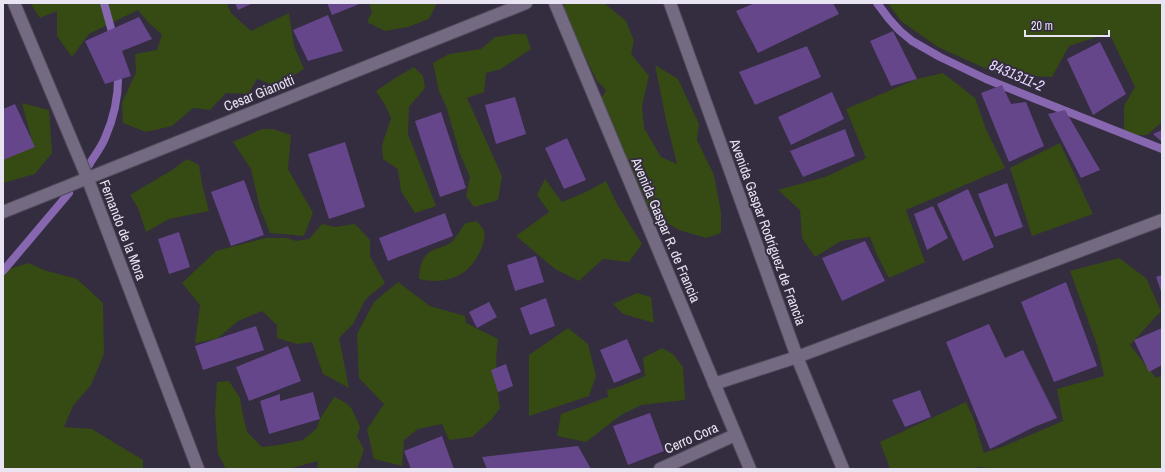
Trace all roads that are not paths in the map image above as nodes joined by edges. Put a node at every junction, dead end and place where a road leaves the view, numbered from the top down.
1 (14, 3) edge
2 (526, 3) edge
3 (555, 3) edge
4 (670, 3) edge
5 (87, 177) junction
6 (3, 212) edge
7 (1162, 220) edge
8 (797, 357) junction
9 (714, 384) junction
10 (735, 435) junction
11 (198, 469) edge
12 (660, 469) edge
13 (750, 469) edge
14 (843, 469) edge

1 - 5 street, Fernando de la Mora
2 - 5 street, Cesar Gianotti
3 - 9 street, Avenida Gaspar R. de Francia
4 - 8 street, Avenida Gaspar Rodríguez de Francia
5 - 6 street, Cesar Gianotti
5 - 11 street, Fernando de la Mora
7 - 8 street
8 - 9 street
8 - 14 street, Avenida Gaspar Rodríguez de Francia
9 - 10 street, Avenida Gaspar R. de Francia
10 - 12 street, Cerro Cora
10 - 13 street, Avenida Gaspar R. de Francia

